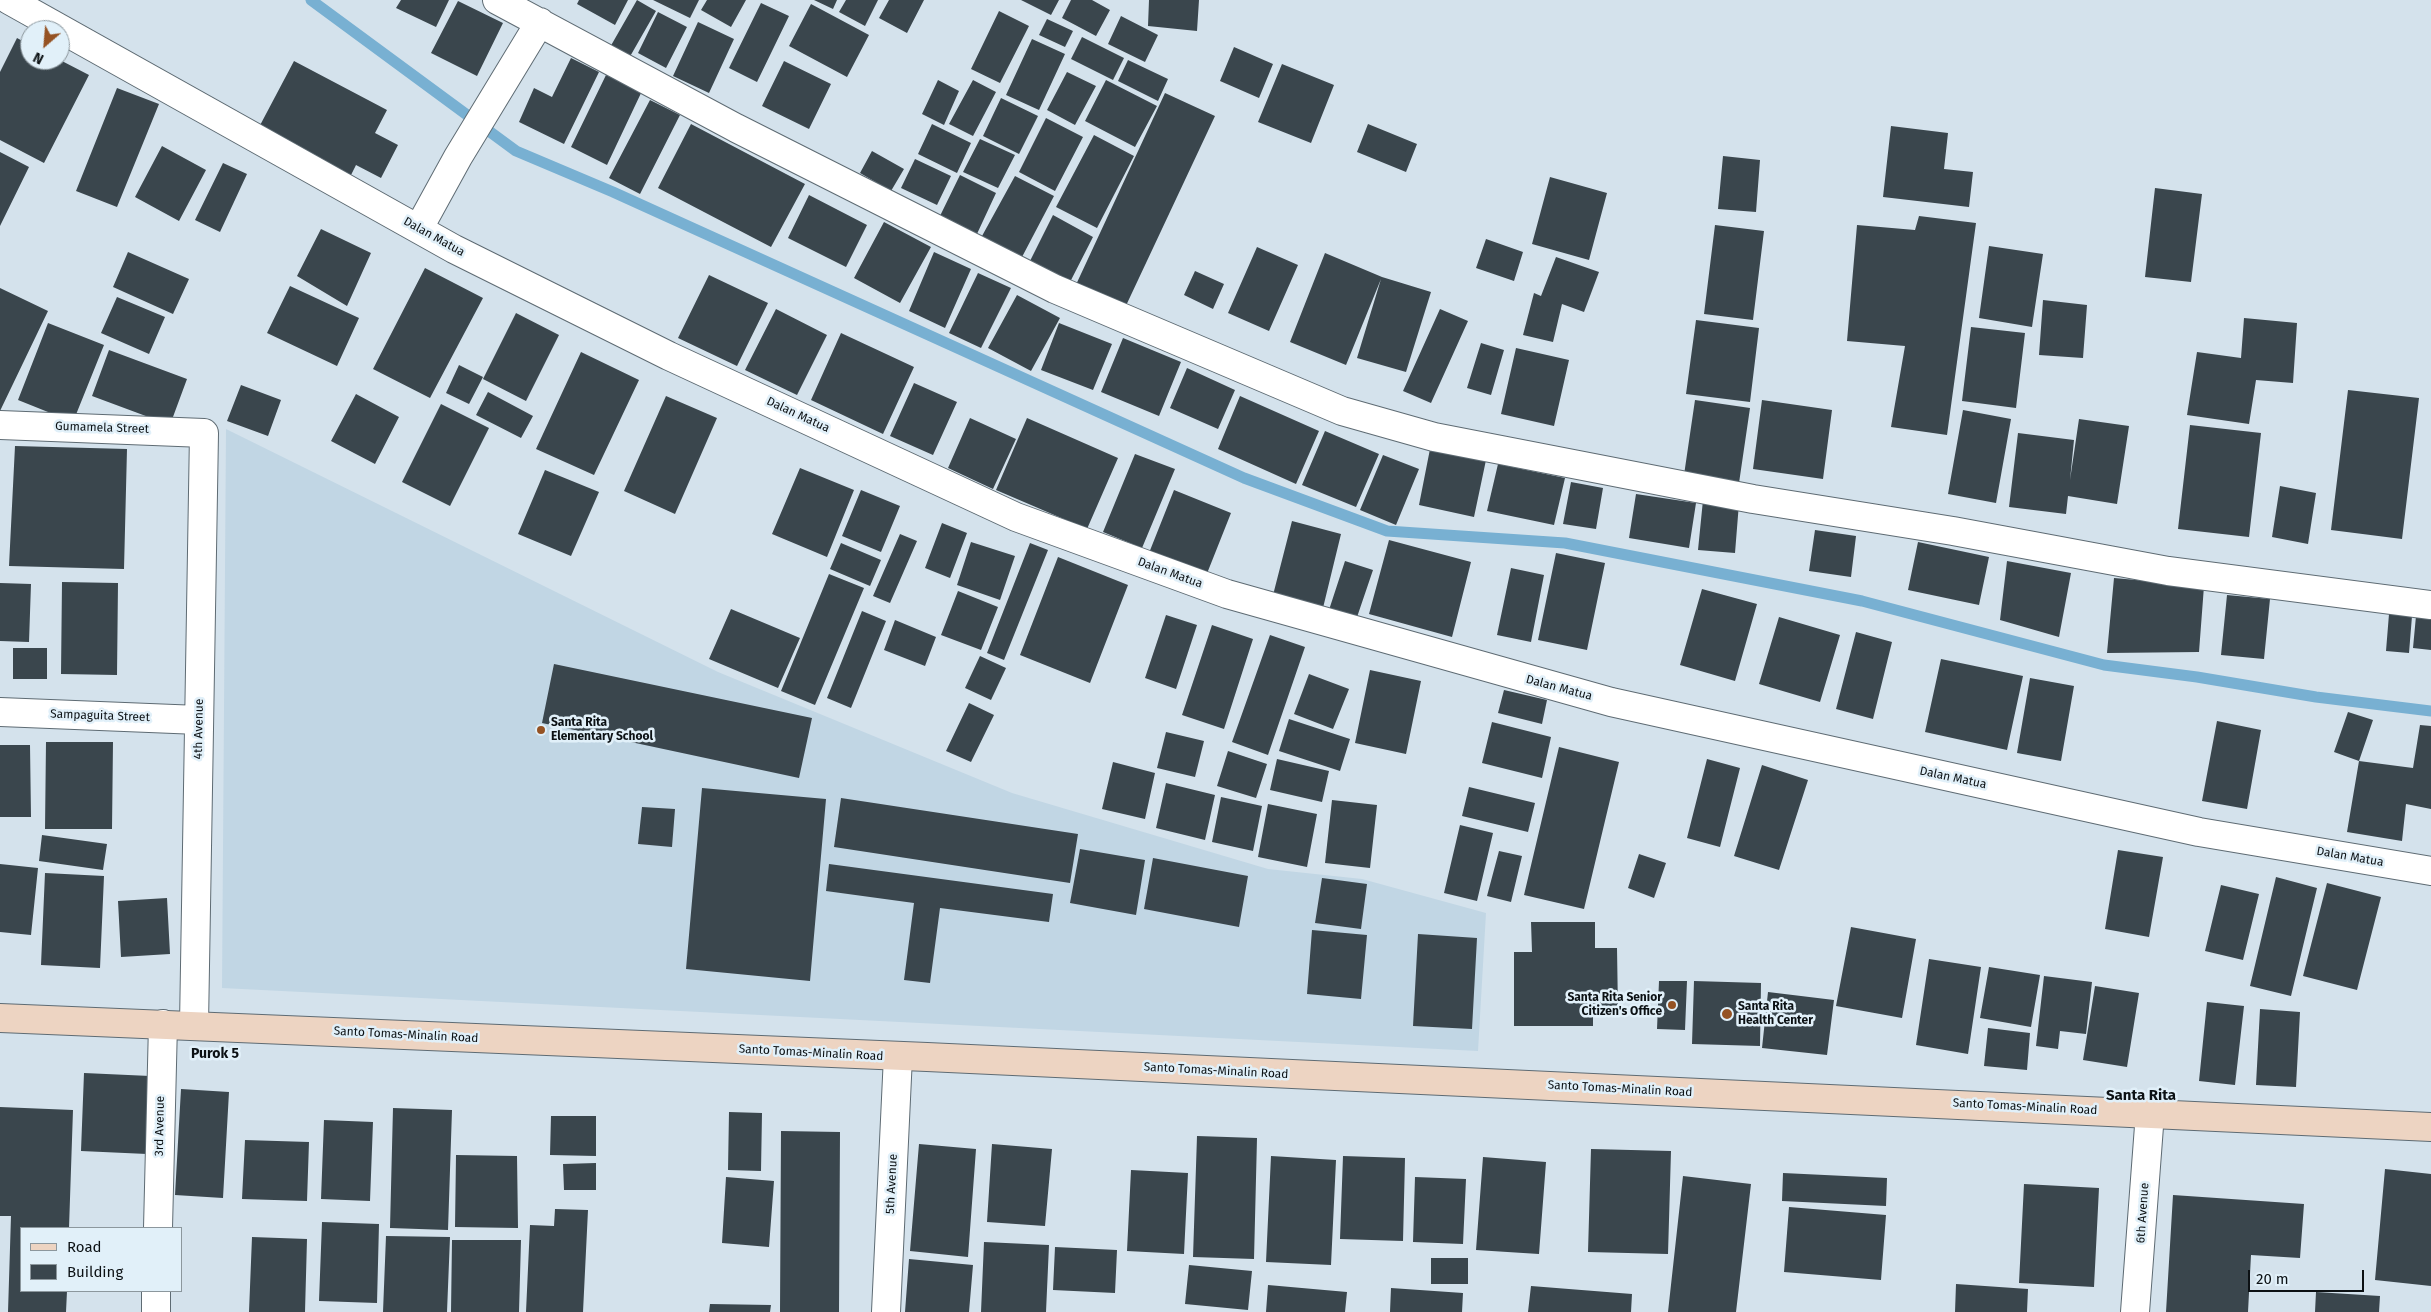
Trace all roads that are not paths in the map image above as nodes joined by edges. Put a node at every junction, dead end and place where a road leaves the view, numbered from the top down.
1 (9, 0) edge
2 (497, 0) edge
3 (540, 22) junction
4 (419, 228) junction
5 (0, 425) edge
6 (204, 433) joint
7 (2431, 605) edge
8 (0, 712) edge
9 (199, 720) junction
10 (2431, 871) edge
11 (0, 1018) edge
12 (163, 1024) junction
13 (194, 1025) junction
14 (898, 1056) junction
15 (2150, 1113) junction
16 (2431, 1127) edge
17 (158, 1227) edge
18 (156, 1292) edge
19 (156, 1312) edge
20 (886, 1312) edge
21 (2135, 1312) edge

1 - 4 street, Dalan Matua
2 - 3 street
3 - 4 street
3 - 7 street
4 - 10 street, Dalan Matua
5 - 6 street, Gumamela Street
6 - 9 street, 4th Avenue
8 - 9 street, Sampaguita Street
9 - 13 street, 4th Avenue
11 - 12 main road, Santo Tomas-Minalin Road
12 - 13 main road, Santo Tomas-Minalin Road
12 - 17 street, 3rd Avenue
13 - 14 main road, Santo Tomas-Minalin Road
14 - 15 main road, Santo Tomas-Minalin Road
14 - 20 street, 5th Avenue
15 - 16 main road, Santo Tomas-Minalin Road
15 - 21 street, 6th Avenue
18 - 19 street

